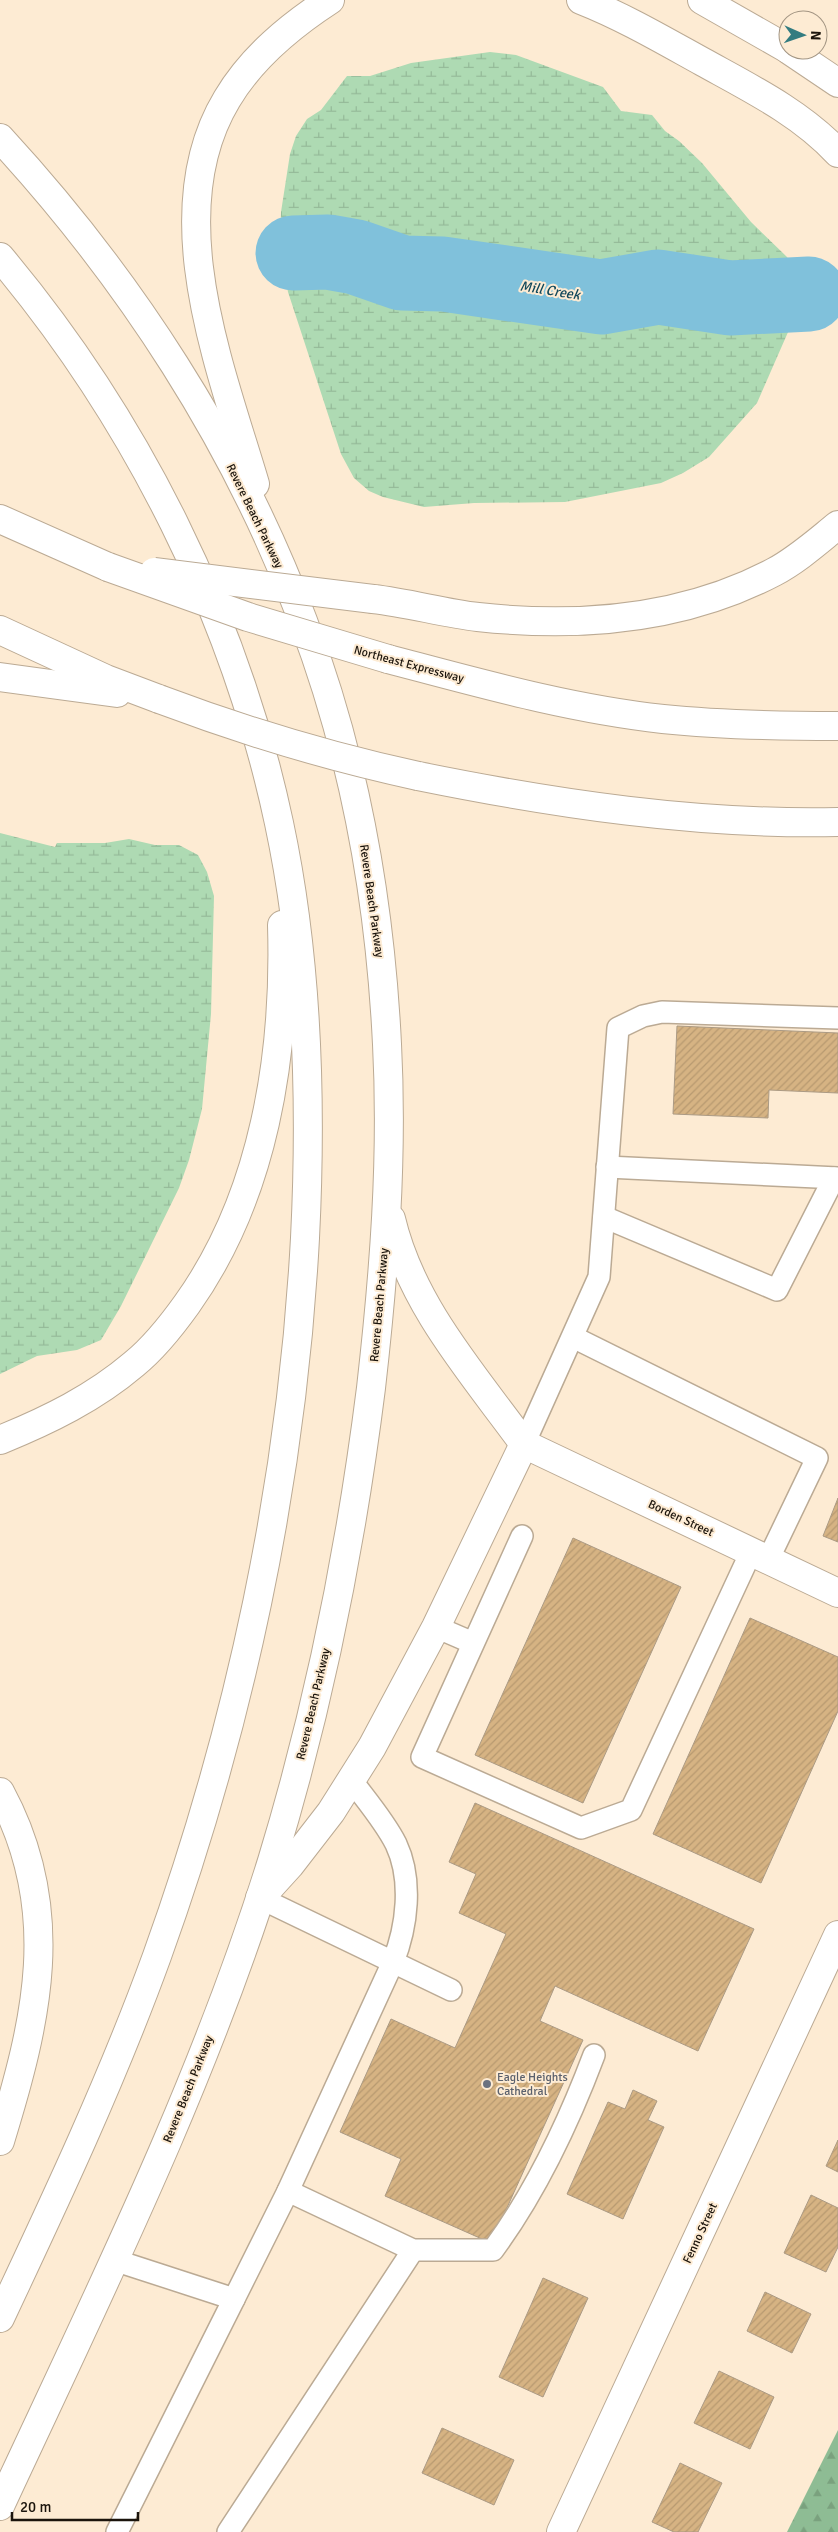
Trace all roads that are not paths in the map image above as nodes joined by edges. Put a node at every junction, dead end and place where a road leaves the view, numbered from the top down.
1 (330, 0) edge
2 (581, 0) edge
3 (702, 0) edge
4 (778, 44) edge
5 (804, 60) edge
6 (838, 83) edge
7 (0, 138) edge
8 (838, 153) edge
9 (0, 257) edge
10 (0, 519) edge
11 (838, 525) edge
12 (276, 555) junction
13 (108, 567) junction
14 (0, 630) edge
15 (0, 677) edge
16 (159, 699) junction
17 (838, 726) edge
18 (279, 822) junction
19 (838, 822) edge
20 (838, 1018) edge
21 (608, 1167) junction
22 (836, 1178) edge
23 (387, 1198) junction
24 (604, 1217) junction
25 (573, 1337) junction
26 (0, 1440) edge
27 (524, 1444) junction
28 (522, 1536) dead end
29 (760, 1556) junction
30 (838, 1593) edge
31 (436, 1627) junction
32 (473, 1643) junction
33 (352, 1781) junction
34 (0, 1792) edge
35 (260, 1898) junction
36 (838, 1935) edge
37 (393, 1962) junction
38 (452, 1990) dead end
39 (594, 2055) dead end
40 (0, 2141) edge
41 (288, 2191) junction
42 (413, 2250) junction
43 (114, 2260) junction
44 (234, 2299) junction
45 (0, 2318) edge
46 (0, 2506) edge
47 (117, 2532) edge
48 (228, 2532) edge
49 (561, 2532) edge

1 - 12 main road
2 - 8 main road
3 - 4 main road
5 - 6 main road
7 - 12 main road, Revere Beach Parkway
9 - 18 main road
10 - 13 main road, Northeast Expressway
11 - 13 main road, bridge
12 - 23 main road, Revere Beach Parkway
13 - 17 main road, Northeast Expressway, bridge
14 - 16 main road
15 - 16 main road
16 - 19 main road, bridge
18 - 26 main road
18 - 45 main road
20 - 21 lane
21 - 22 lane
21 - 24 lane
22 - 24 lane
23 - 27 main road
23 - 35 main road, Revere Beach Parkway
24 - 25 lane
25 - 27 lane
25 - 29 lane
27 - 29 main road, Borden Street
27 - 31 main road
28 - 32 lane
29 - 30 main road, Borden Street
29 - 32 lane
31 - 32 lane
31 - 33 main road
33 - 35 main road
33 - 37 lane
34 - 40 main road
35 - 37 lane
35 - 43 main road, Revere Beach Parkway
36 - 49 main road, Fenno Street
37 - 38 lane
37 - 41 lane
39 - 42 lane
41 - 42 lane
41 - 44 lane
42 - 48 lane
43 - 44 lane
43 - 46 main road, Revere Beach Parkway
44 - 47 lane

